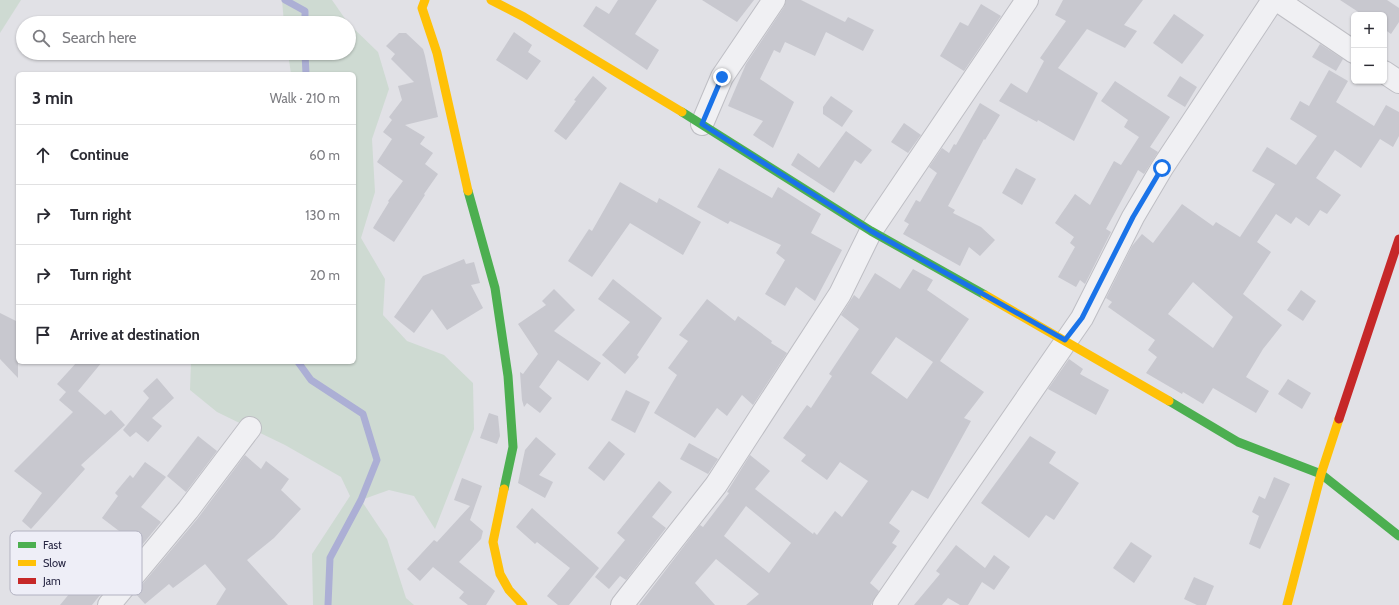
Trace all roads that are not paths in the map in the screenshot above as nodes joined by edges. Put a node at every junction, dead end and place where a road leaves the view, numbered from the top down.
1 (425, 0) edge
2 (491, 0) edge
3 (774, 0) edge
4 (1027, 0) edge
5 (1273, 0) edge
6 (1277, 0) edge
7 (1351, 50) edge
8 (1387, 74) edge
9 (1399, 82) edge
10 (702, 124) junction
11 (871, 231) junction
12 (1399, 239) edge
13 (1065, 340) junction
14 (250, 428) dead end
15 (1322, 474) junction
16 (1399, 536) edge
17 (142, 565) edge
18 (117, 595) edge
19 (109, 605) edge
20 (522, 605) edge
21 (622, 605) edge
22 (884, 605) edge
23 (1287, 605) edge

1 - 20 street
2 - 10 street
3 - 10 street
4 - 11 street
5 - 13 street
6 - 7 street
8 - 9 street
10 - 11 street
11 - 13 street
11 - 21 street
12 - 15 street
13 - 15 street
13 - 22 street
14 - 17 street
15 - 16 street
15 - 23 street
18 - 19 street

